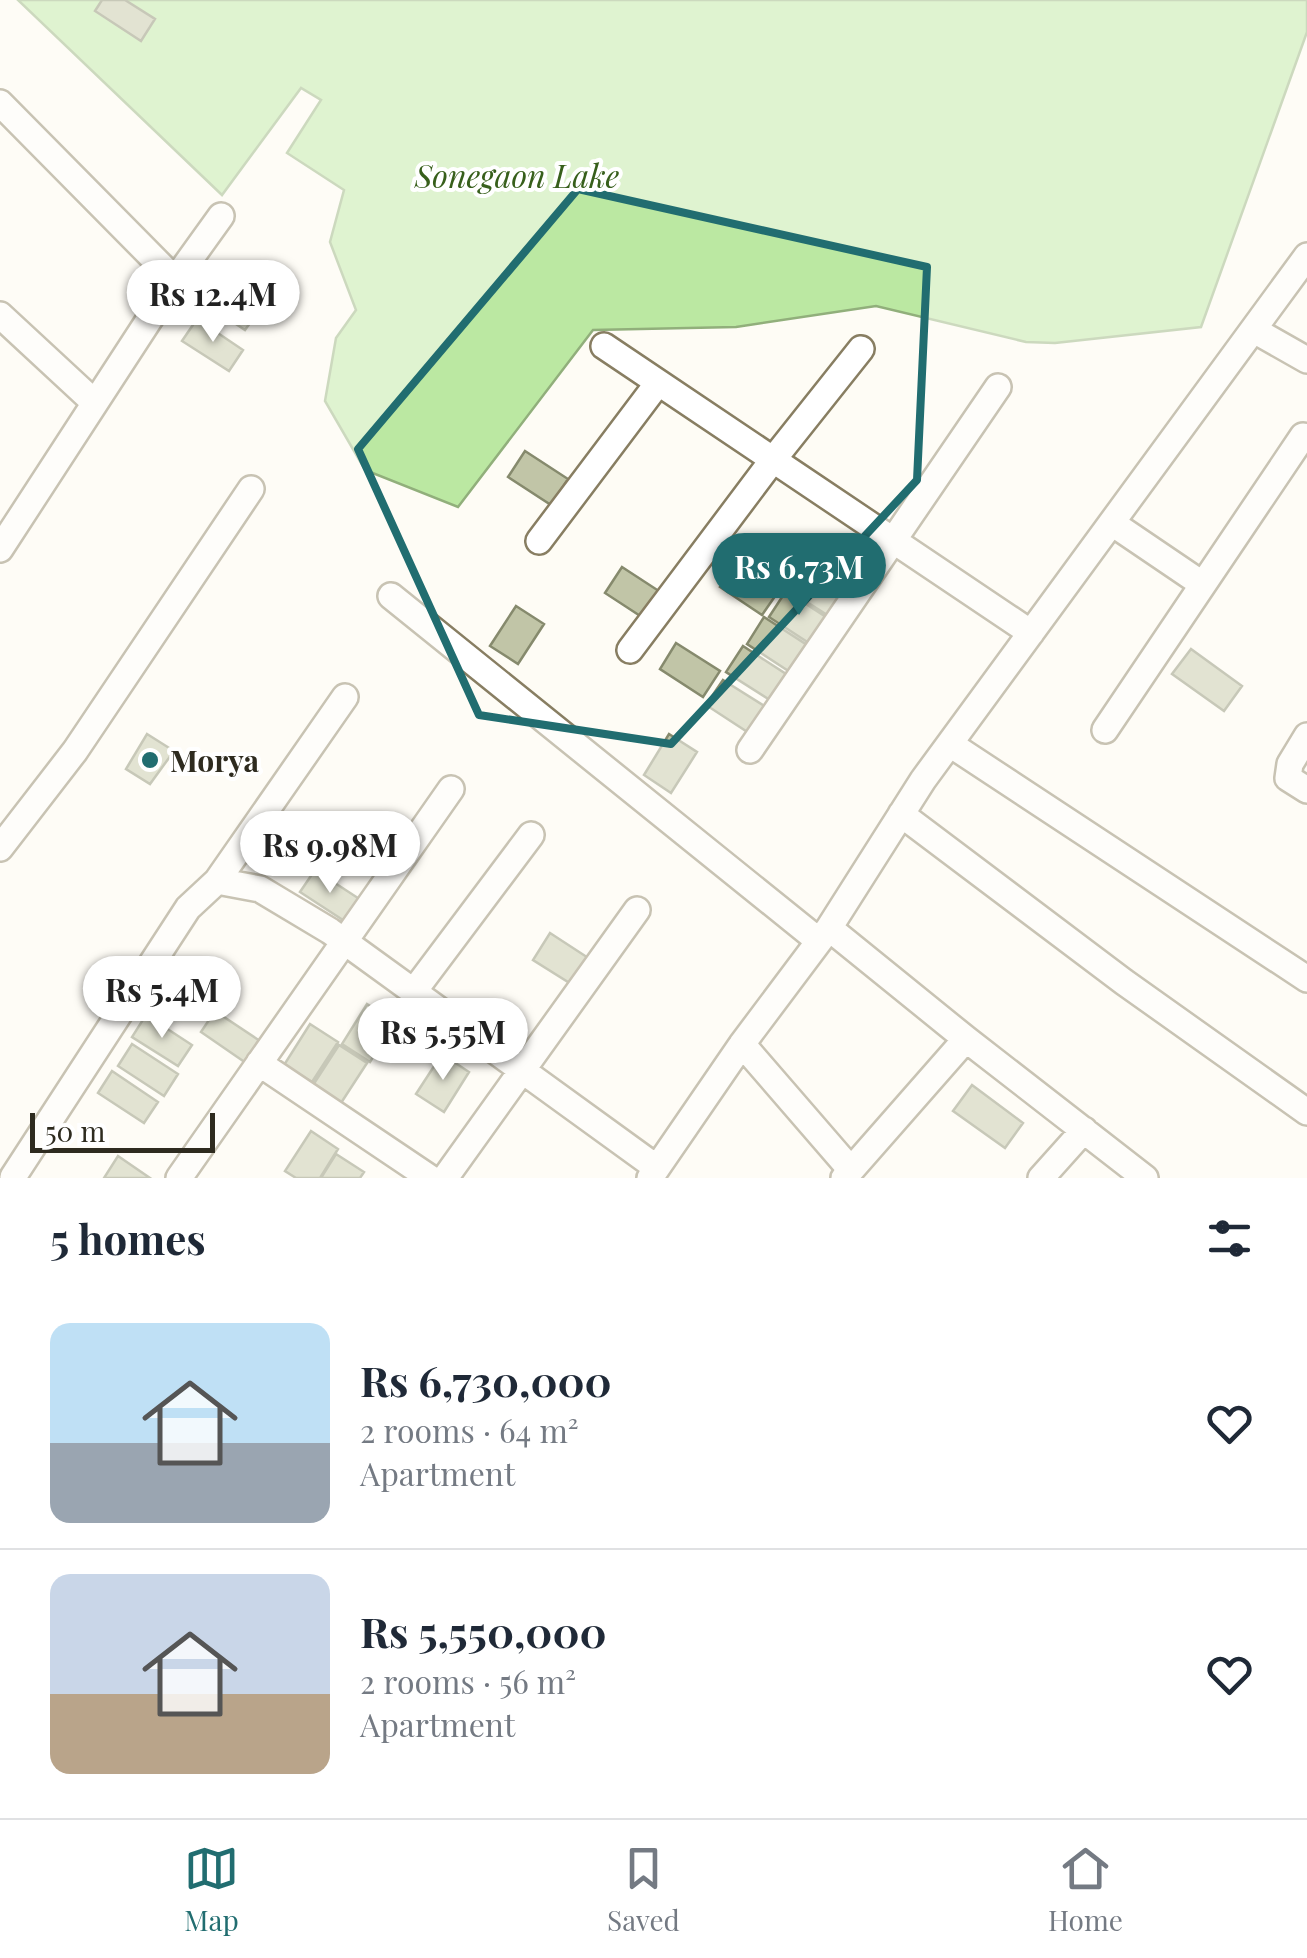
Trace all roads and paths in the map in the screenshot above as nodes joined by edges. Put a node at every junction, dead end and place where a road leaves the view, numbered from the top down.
1 (0, 104) edge
2 (221, 216) dead end
3 (1307, 256) edge
4 (175, 280) junction
5 (0, 316) edge
6 (1254, 330) junction
7 (604, 346) dead end
8 (861, 349) dead end
9 (1307, 360) edge
10 (658, 383) junction
11 (998, 387) dead end
12 (95, 403) junction
13 (1303, 436) dead end
14 (772, 461) junction
15 (251, 489) dead end
16 (9, 512) edge
17 (1112, 523) junction
18 (538, 541) dead end
19 (893, 542) junction
20 (0, 549) edge
21 (1202, 584) junction
22 (390, 596) dead end
23 (1030, 633) junction
24 (630, 650) dead end
25 (345, 696) dead end
26 (1105, 730) dead end
27 (1307, 736) edge
28 (950, 744) junction
29 (750, 750) dead end
30 (451, 789) dead end
31 (1307, 790) edge
32 (901, 814) junction
33 (531, 835) dead end
34 (0, 848) edge
35 (217, 880) junction
36 (637, 910) dead end
37 (824, 934) junction
38 (344, 941) junction
39 (1307, 979) edge
40 (414, 991) junction
41 (966, 1040) junction
42 (742, 1044) junction
43 (259, 1063) junction
44 (522, 1070) junction
45 (1307, 1112) edge
46 (1084, 1130) junction
47 (653, 1173) edge
48 (9, 1174) edge
49 (848, 1174) edge
50 (180, 1178) edge
51 (430, 1178) edge
52 (445, 1178) edge
53 (1041, 1178) edge
54 (1145, 1178) edge

1 - 4 street
2 - 4 street
3 - 6 street
4 - 12 street
5 - 12 street
6 - 9 street
6 - 17 street
7 - 10 street
8 - 14 street
10 - 14 street
10 - 18 street
11 - 19 street
12 - 16 street
13 - 21 street
14 - 19 street
14 - 24 street
15 - 34 street
16 - 20 street
17 - 21 street
17 - 23 street
19 - 23 street
19 - 29 street
21 - 26 street
22 - 37 street
23 - 28 street
25 - 35 street
27 - 31 street
28 - 32 street
28 - 39 street
30 - 38 street
32 - 37 street
32 - 45 street
33 - 40 street
35 - 38 street
35 - 48 street
36 - 44 street
37 - 41 street
37 - 42 street
38 - 40 street
38 - 43 street
40 - 44 street
41 - 46 street
41 - 49 street
42 - 47 street
42 - 49 street
43 - 50 street
43 - 51 street
44 - 47 street
44 - 52 street
46 - 53 street
46 - 54 street

